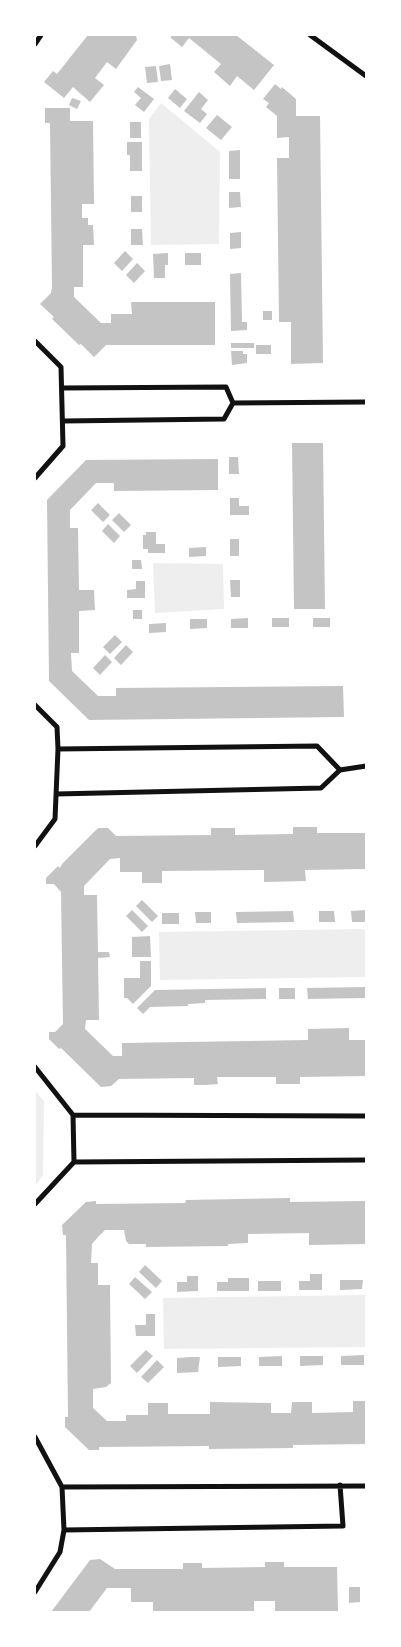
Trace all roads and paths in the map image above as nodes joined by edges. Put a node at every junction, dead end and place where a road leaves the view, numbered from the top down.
1 (41, 35) edge
2 (310, 35) edge
3 (35, 44) edge
4 (366, 76) edge
5 (35, 341) edge
6 (62, 388) junction
7 (366, 402) edge
8 (233, 404) junction
9 (63, 421) junction
10 (35, 478) edge
11 (35, 706) edge
12 (58, 748) junction
13 (366, 766) edge
14 (340, 770) junction
15 (56, 794) junction
16 (35, 846) edge
17 (35, 1067) edge
18 (73, 1115) junction
19 (366, 1116) edge
20 (366, 1160) edge
21 (74, 1162) junction
22 (35, 1204) edge
23 (35, 1437) edge
24 (340, 1486) junction
25 (366, 1486) edge
26 (62, 1487) junction
27 (64, 1530) junction
28 (35, 1592) edge

1 - 3 street
2 - 4 street
5 - 6 street
6 - 8 street
6 - 9 street
7 - 8 street
8 - 9 street
9 - 10 street
11 - 12 street
12 - 14 street
12 - 15 street
13 - 14 street
14 - 15 street
15 - 16 street
17 - 18 street
18 - 19 street
18 - 21 street
20 - 21 street
21 - 22 street
23 - 26 street
24 - 25 street
24 - 26 street
24 - 27 street
26 - 27 street
27 - 28 street

